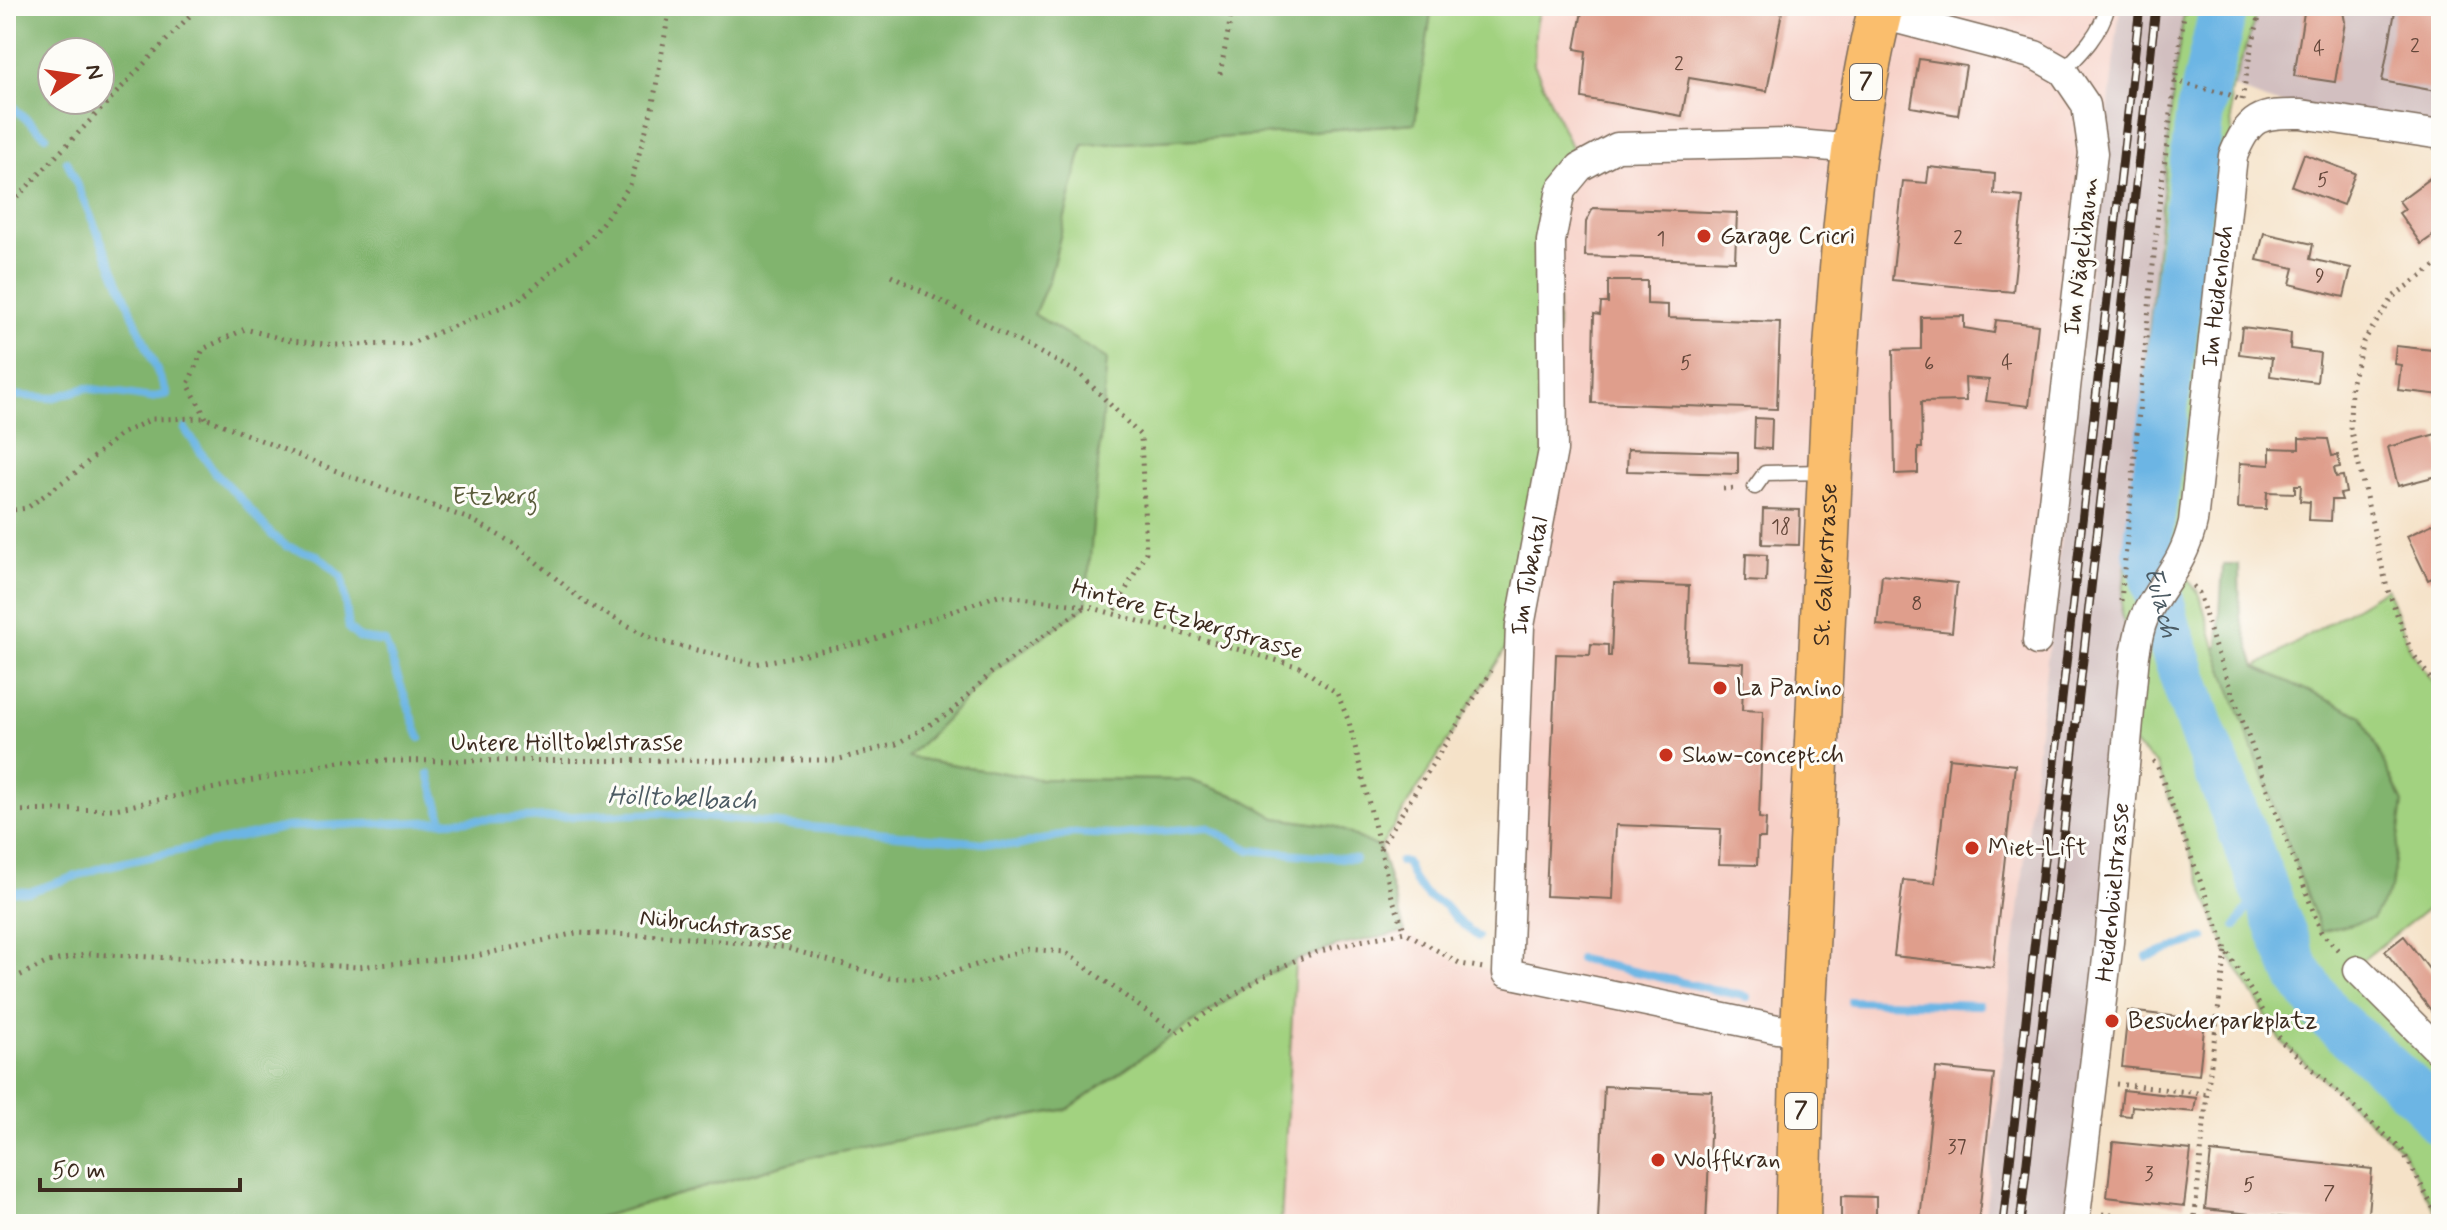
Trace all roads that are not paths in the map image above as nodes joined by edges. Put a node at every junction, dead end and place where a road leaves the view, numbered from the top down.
1 (2108, 6) edge
2 (1880, 10) edge
3 (2063, 71) junction
4 (2441, 135) edge
5 (1854, 149) junction
6 (1831, 472) junction
7 (1755, 487) dead end
8 (2037, 641) dead end
9 (2135, 655) joint
10 (2358, 970) road end
11 (1803, 1031) junction
12 (2441, 1053) edge
13 (1798, 1224) edge
14 (2075, 1224) edge

1 - 3 lane
2 - 3 street, Im Nägelibaum
2 - 5 main road, St. Gallerstrasse / 7
3 - 8 street, Im Nägelibaum
4 - 9 street, Im Heidenloch
5 - 6 main road, St. Gallerstrasse / 7
5 - 11 street, Im Tubental
6 - 7 lane
6 - 11 main road, St. Gallerstrasse / 7
9 - 14 street, Heidenbüelstrasse
10 - 12 street
11 - 13 main road, St. Gallerstrasse / 7

